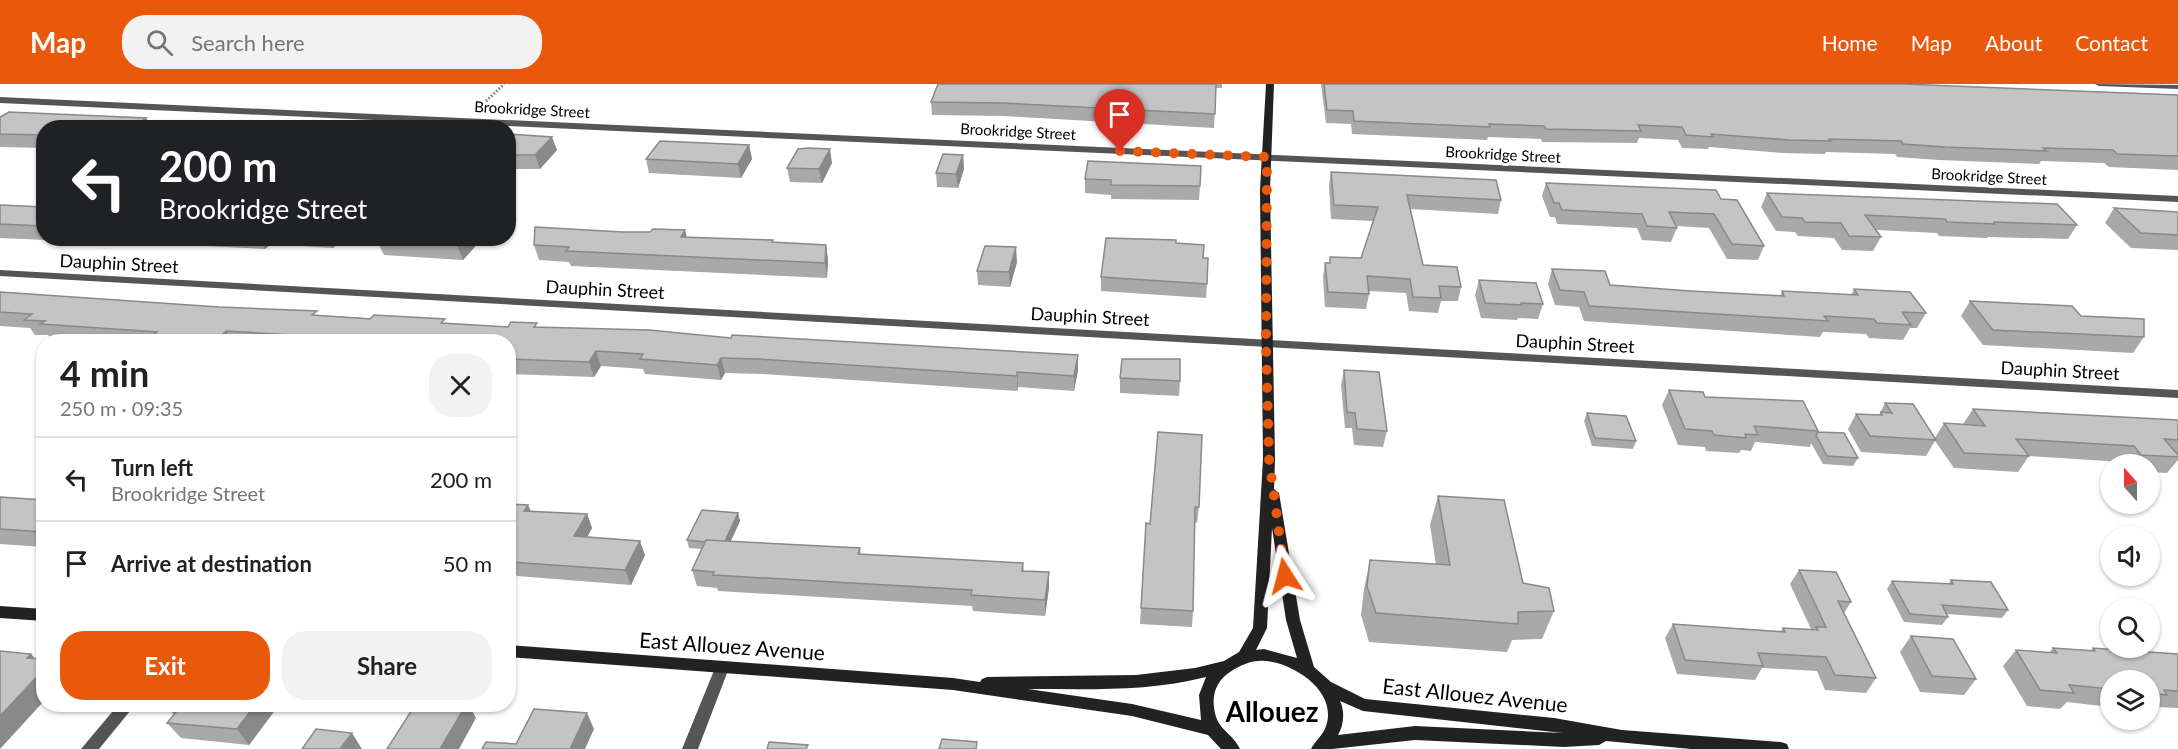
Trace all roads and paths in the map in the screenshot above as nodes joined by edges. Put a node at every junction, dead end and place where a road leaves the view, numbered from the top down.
1 (504, 84) edge
2 (1270, 84) edge
3 (2099, 84) edge
4 (2178, 87) edge
5 (0, 100) edge
6 (12, 100) junction
7 (0, 107) edge
8 (466, 120) joint
9 (516, 122) edge
10 (1267, 157) junction
11 (2178, 199) edge
12 (0, 273) edge
13 (1266, 343) junction
14 (2178, 394) edge
15 (1269, 459) junction
16 (0, 612) edge
17 (36, 614) edge
18 (516, 652) edge
19 (1244, 658) junction
20 (1224, 667) junction
21 (722, 668) junction
22 (1307, 668) junction
23 (952, 684) junction
24 (1326, 687) junction
25 (121, 712) edge
26 (1212, 729) junction
27 (1622, 737) junction
28 (1322, 746) edge
29 (89, 749) edge
30 (690, 749) edge
31 (1233, 749) edge
32 (1781, 749) edge

1 - 8 path
2 - 10 street
3 - 4 street
5 - 6 street, Brookridge Street
6 - 7 street
6 - 8 street, Brookridge Street
9 - 10 street, Brookridge Street
10 - 11 street, Brookridge Street
10 - 13 street
12 - 13 street, Dauphin Street
13 - 14 street, Dauphin Street
13 - 15 street
15 - 19 street
15 - 22 street
16 - 17 street
18 - 21 street, East Allouez Avenue
19 - 20 street, East Allouez Avenue
19 - 22 street
20 - 23 street, East Allouez Avenue
20 - 26 street
21 - 23 street, East Allouez Avenue
21 - 30 street
22 - 24 street
23 - 26 street, East Allouez Avenue
24 - 27 street, East Allouez Avenue
24 - 28 street
25 - 29 street
26 - 31 street
27 - 28 street, East Allouez Avenue
27 - 32 street, East Allouez Avenue

